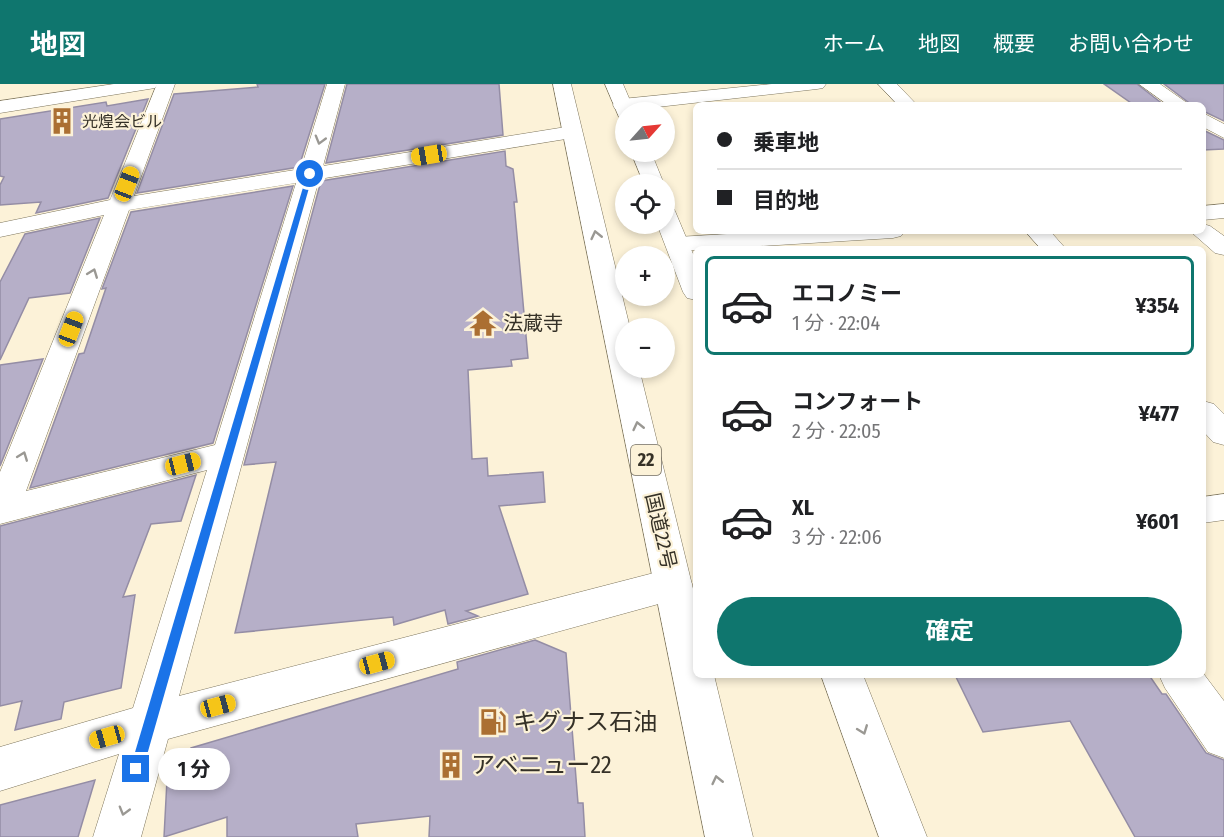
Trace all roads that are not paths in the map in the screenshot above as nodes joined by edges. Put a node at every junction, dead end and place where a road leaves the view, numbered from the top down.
1 (65, 84) edge
2 (149, 84) edge
3 (166, 84) edge
4 (336, 84) edge
5 (562, 84) edge
6 (614, 84) edge
7 (817, 84) edge
8 (887, 84) edge
9 (1148, 84) edge
10 (0, 94) edge
11 (621, 102) edge
12 (666, 102) edge
13 (905, 102) edge
14 (1177, 102) edge
15 (0, 107) edge
16 (1206, 121) edge
17 (572, 132) junction
18 (1224, 132) edge
19 (310, 174) junction
20 (119, 205) junction
21 (1224, 211) edge
22 (1206, 213) edge
23 (0, 230) edge
24 (674, 234) edge
25 (843, 234) edge
26 (1040, 234) edge
27 (1206, 234) edge
28 (678, 244) junction
29 (1051, 246) edge
30 (1224, 248) edge
31 (693, 284) edge
32 (1206, 414) edge
33 (1224, 434) edge
34 (228, 453) junction
35 (1224, 507) edge
36 (1, 510) edge
37 (1206, 510) edge
38 (673, 584) junction
39 (693, 674) edge
40 (694, 678) edge
41 (843, 678) edge
42 (1182, 678) edge
43 (149, 724) junction
44 (1224, 737) edge
45 (0, 769) edge
46 (117, 837) edge
47 (729, 837) edge
48 (903, 837) edge

1 - 10 main road
2 - 15 main road
3 - 20 main road
4 -> 19 main road
5 - 17 main road, 国道22号 / 22
6 - 11 main road
7 - 12 main road
8 - 13 main road
9 - 14 main road
16 - 18 main road
17 - 19 main road
38 -> 17 main road, 国道22号 / 22
19 - 20 main road
19 - 34 main road
20 - 23 main road
36 -> 20 main road
21 - 22 main road
24 - 28 main road
25 - 28 main road
26 - 29 main road
27 - 30 main road
28 - 31 main road
32 - 33 main road
34 - 36 main road
34 - 43 main road
35 - 37 main road
39 -> 38 main road, 国道22号 / 22
38 - 43 main road
47 -> 40 main road, 国道22号 / 22
41 -> 48 main road
42 - 44 main road
43 - 45 main road
43 -> 46 main road

